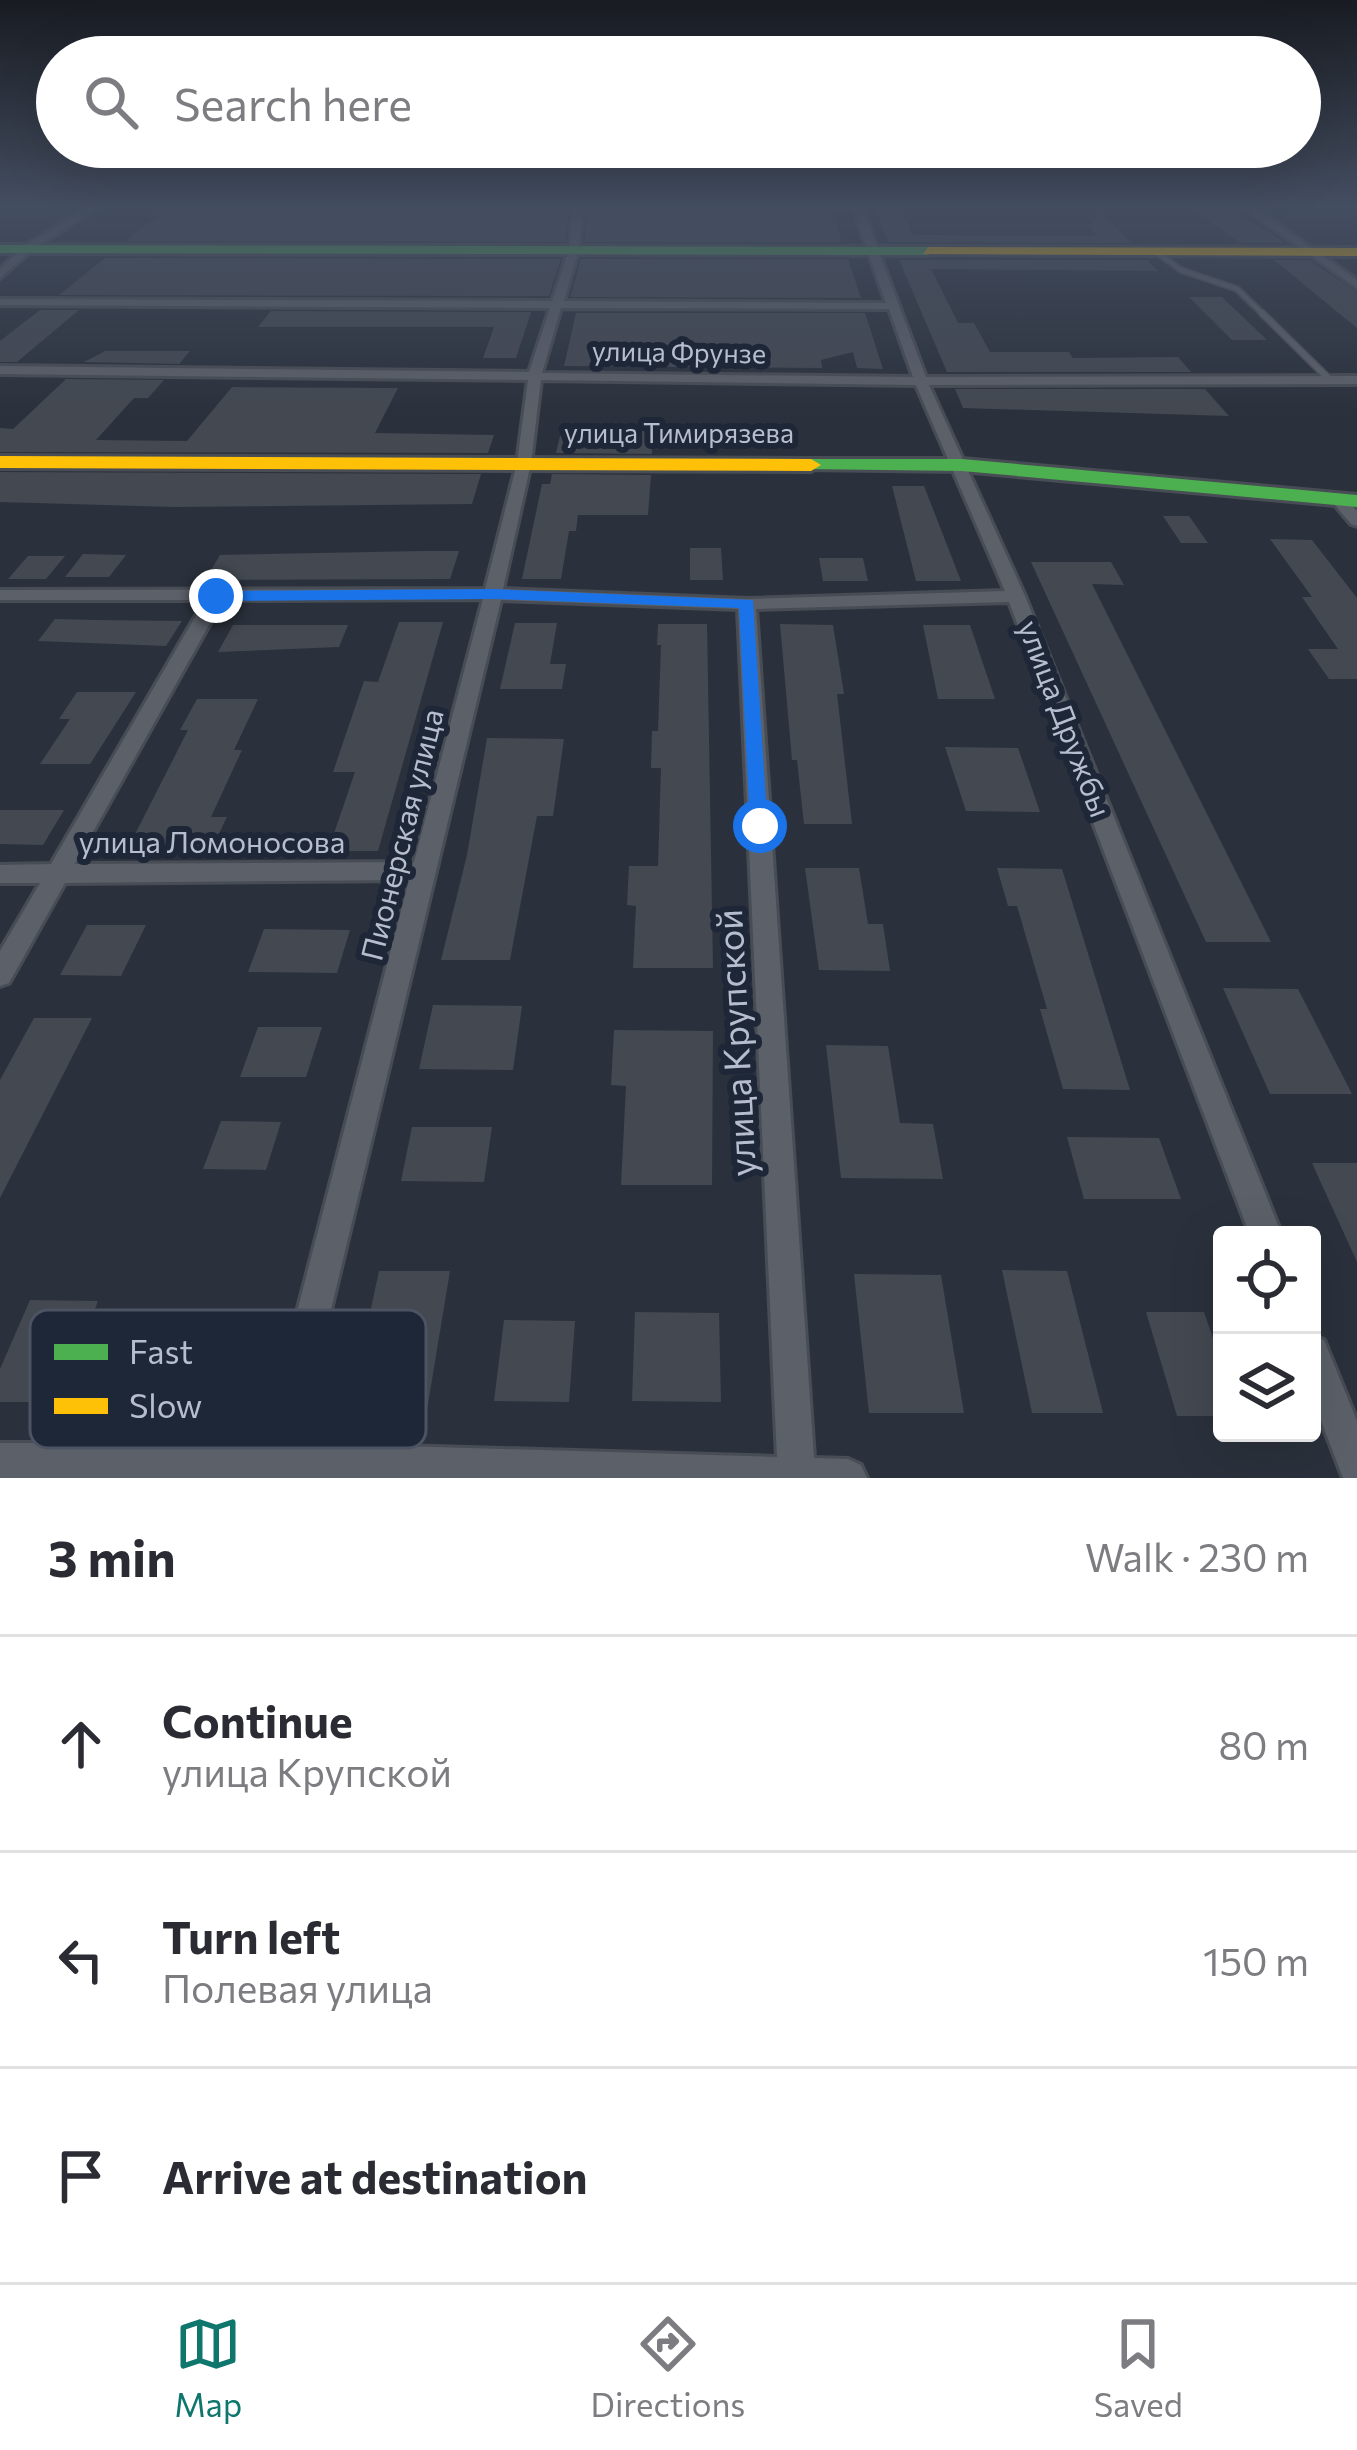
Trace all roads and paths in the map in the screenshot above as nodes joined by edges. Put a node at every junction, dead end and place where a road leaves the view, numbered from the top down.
1 (566, 274) edge
2 (883, 274) edge
3 (1193, 274) edge
4 (0, 302) edge
5 (556, 306) junction
6 (894, 306) junction
7 (0, 370) edge
8 (536, 375) junction
9 (1330, 380) junction
10 (1357, 380) edge
11 (921, 381) junction
12 (0, 462) edge
13 (524, 463) junction
14 (962, 465) junction
15 (1351, 507) edge
16 (493, 594) junction
17 (0, 595) edge
18 (216, 596) junction
19 (1016, 596) junction
20 (747, 604) junction
21 (425, 871) junction
22 (0, 874) edge
23 (57, 874) junction
24 (0, 975) edge
25 (1262, 1226) edge
26 (314, 1310) edge
27 (1321, 1375) edge
28 (0, 1462) edge
29 (1357, 1467) edge
30 (274, 1470) edge
31 (796, 1477) edge
32 (848, 1478) edge

1 - 5 street, Пионерская улица
2 - 6 street, улица Дружбы
3 - 9 lane
4 - 5 street
5 - 6 street
5 - 8 street, Пионерская улица
6 - 11 street, улица Дружбы
7 - 8 street, улица Фрунзе
8 - 11 street, улица Фрунзе
8 - 13 street, Пионерская улица
9 - 10 street, улица Фрунзе
9 - 11 street, улица Фрунзе
11 - 14 street, улица Дружбы
12 - 13 street, улица Тимирязева
13 - 14 street, улица Тимирязева
13 - 16 street, Пионерская улица
14 - 15 street, улица Тимирязева
14 - 19 street, улица Дружбы
16 - 18 street
16 - 20 street
16 - 21 street, Пионерская улица
17 - 18 street
18 - 23 street
19 - 20 street
19 - 25 street, улица Дружбы
20 - 31 street, улица Крупской
21 - 23 street, улица Ломоносова
21 - 26 street, Пионерская улица
22 - 23 street, улица Ломоносова
23 - 24 street
27 - 29 street
28 - 30 street
30 - 31 street
31 - 32 street

